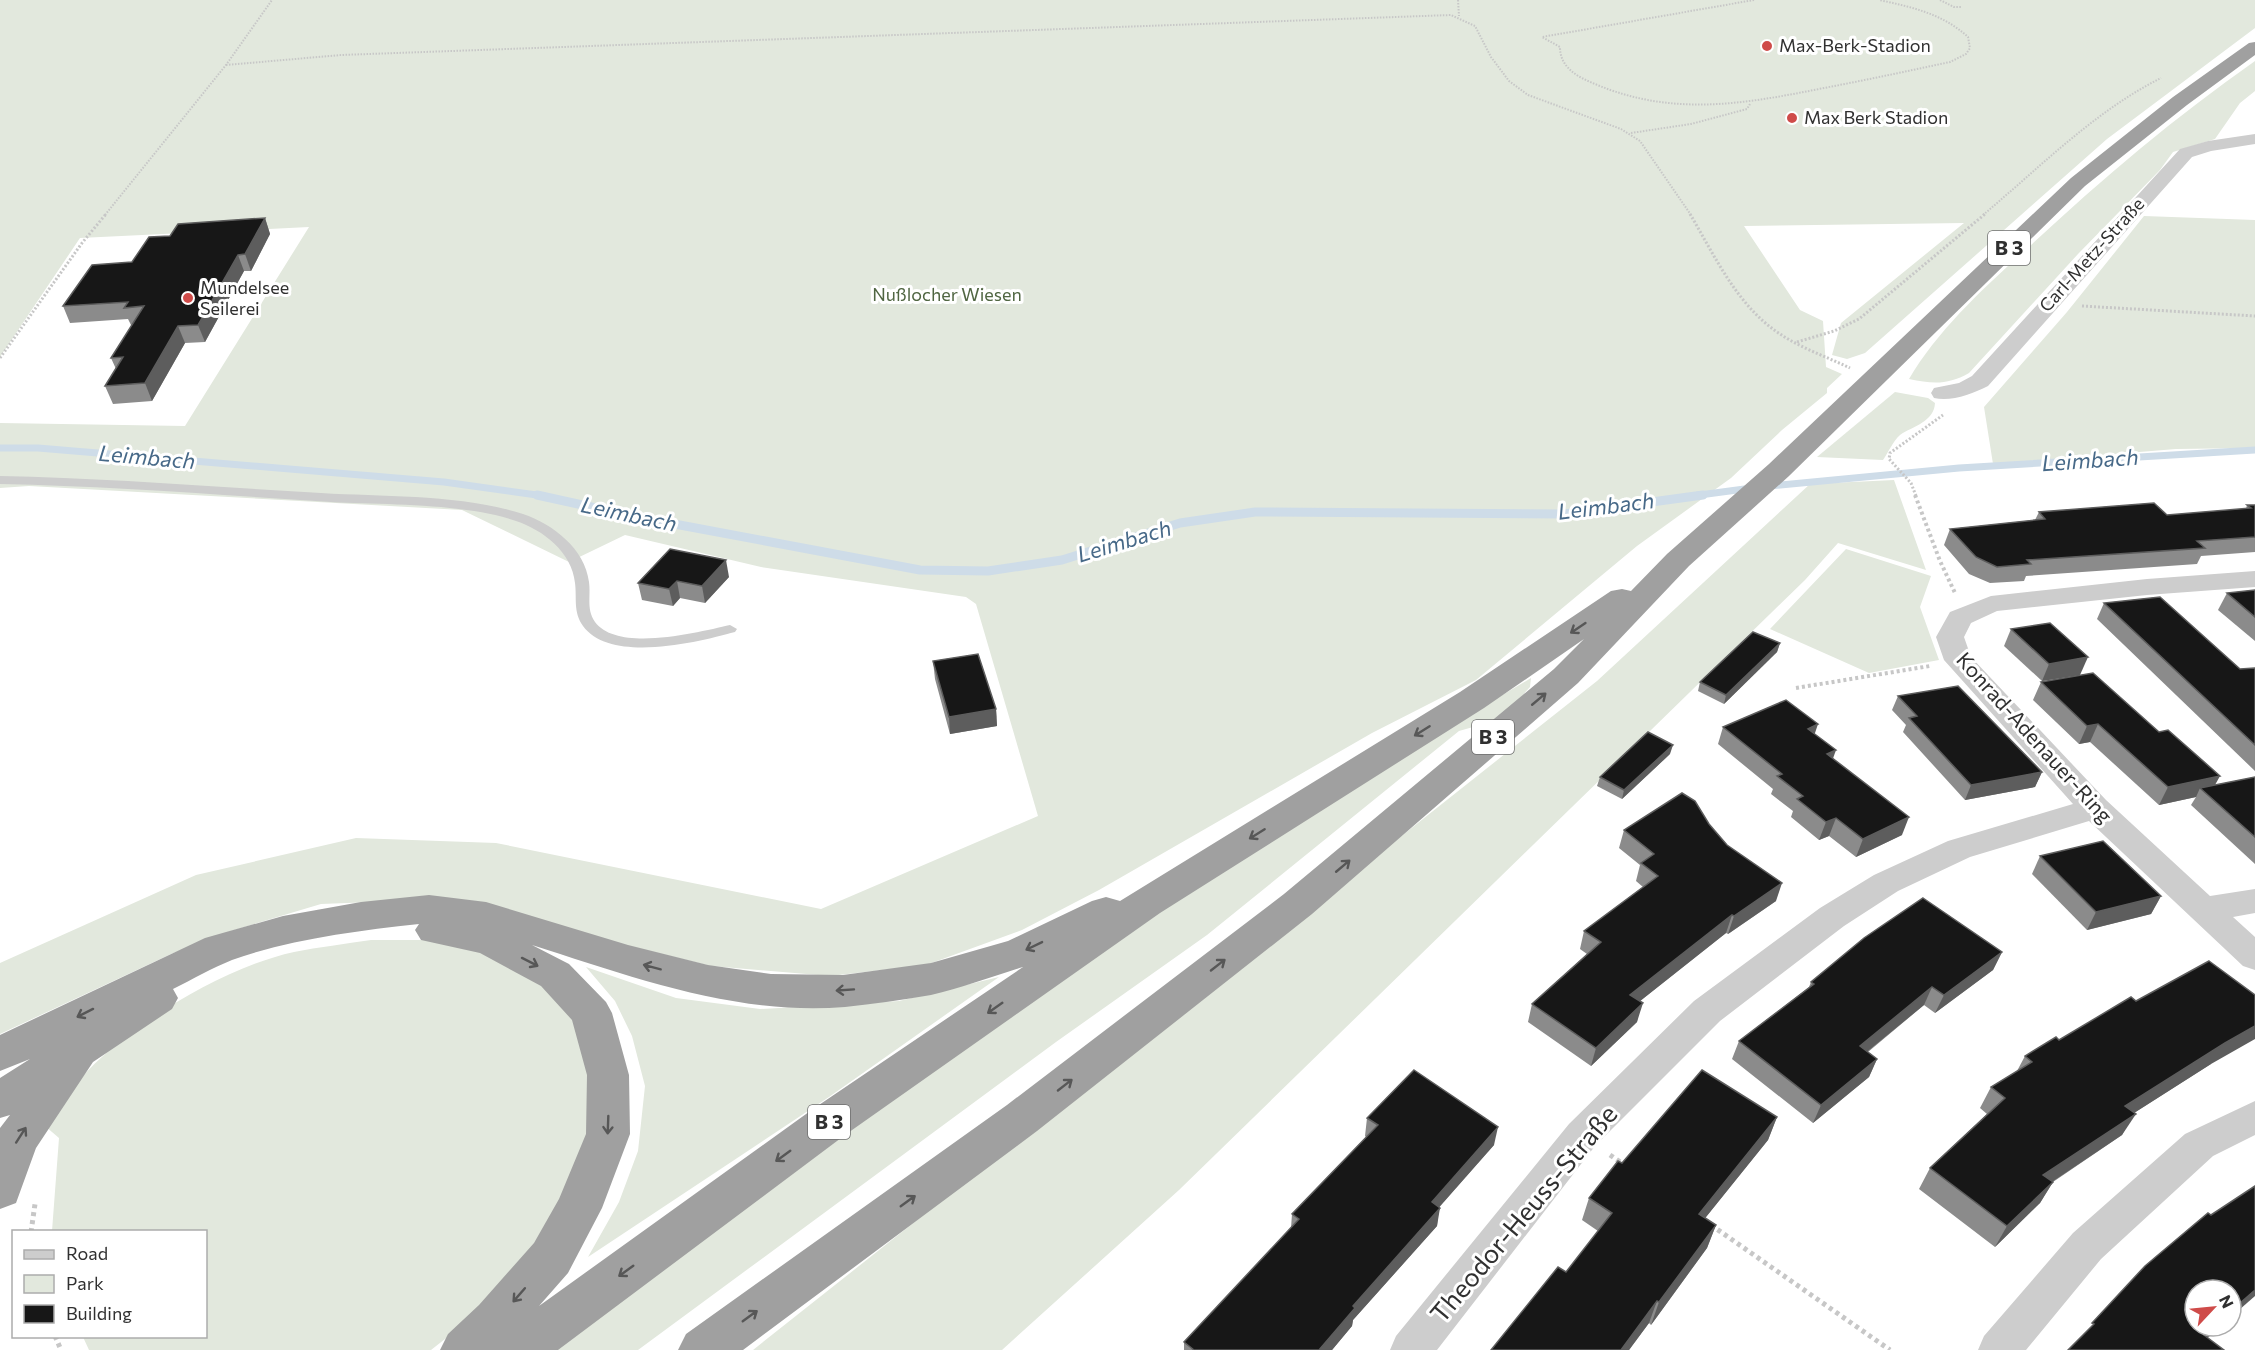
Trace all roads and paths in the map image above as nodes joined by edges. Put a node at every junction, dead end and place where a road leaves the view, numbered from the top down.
1 (272, 0) edge
2 (1458, 0) edge
3 (1754, 0) edge
4 (1879, 0) edge
5 (1940, 0) edge
6 (1961, 7) dead end
7 (1458, 16) junction
8 (2255, 47) edge
9 (226, 65) junction
10 (2161, 78) dead end
11 (1750, 103) junction
12 (1630, 134) junction
13 (2255, 139) edge
14 (2048, 303) junction
15 (2255, 316) edge
16 (1797, 343) junction
17 (0, 358) edge
18 (1852, 369) dead end
19 (1942, 393) joint
20 (0, 480) edge
21 (1678, 560) junction
22 (1946, 577) dead end
23 (2255, 579) edge
24 (730, 629) dead end
25 (1958, 660) junction
26 (1796, 688) dead end
27 (2096, 808) junction
28 (2255, 901) edge
29 (1146, 903) junction
30 (2203, 909) junction
31 (2255, 957) edge
32 (83, 1045) junction
33 (0, 1054) edge
34 (0, 1100) edge
35 (2255, 1117) edge
36 (1582, 1135) junction
37 (1629, 1168) edge
38 (0, 1189) edge
39 (1706, 1222) edge
40 (465, 1350) edge
41 (519, 1350) edge
42 (703, 1350) edge
43 (1411, 1350) edge
44 (1890, 1350) edge
45 (1999, 1350) edge

1 - 9 path
2 - 7 path
3 - 11 path
4 - 11 path
5 - 6 path
7 - 9 path
7 - 12 path
8 - 21 highway, B 3
9 - 17 path
10 - 16 path
11 - 12 path
12 - 16 path
13 - 14 street, Carl-Metz-Straße
14 - 15 path
14 - 19 street, Carl-Metz-Straße
16 - 18 path
19 - 22 path
20 - 24 lane
21 -> 29 highway, B 3
42 -> 21 highway, B 3
23 - 25 street, Konrad-Adenauer-Ring
25 - 26 path
25 - 27 street, Konrad-Adenauer-Ring
27 - 30 street, Konrad-Adenauer-Ring
27 - 36 street, Theodor-Heuss-Straße
28 - 30 street
29 -> 33 highway
29 -> 41 highway, B 3
30 - 31 street, Konrad-Adenauer-Ring
32 - 34 highway
38 -> 32 highway
32 -> 40 highway
35 - 45 street
36 - 37 path
36 - 43 street, Theodor-Heuss-Straße
39 - 44 path

